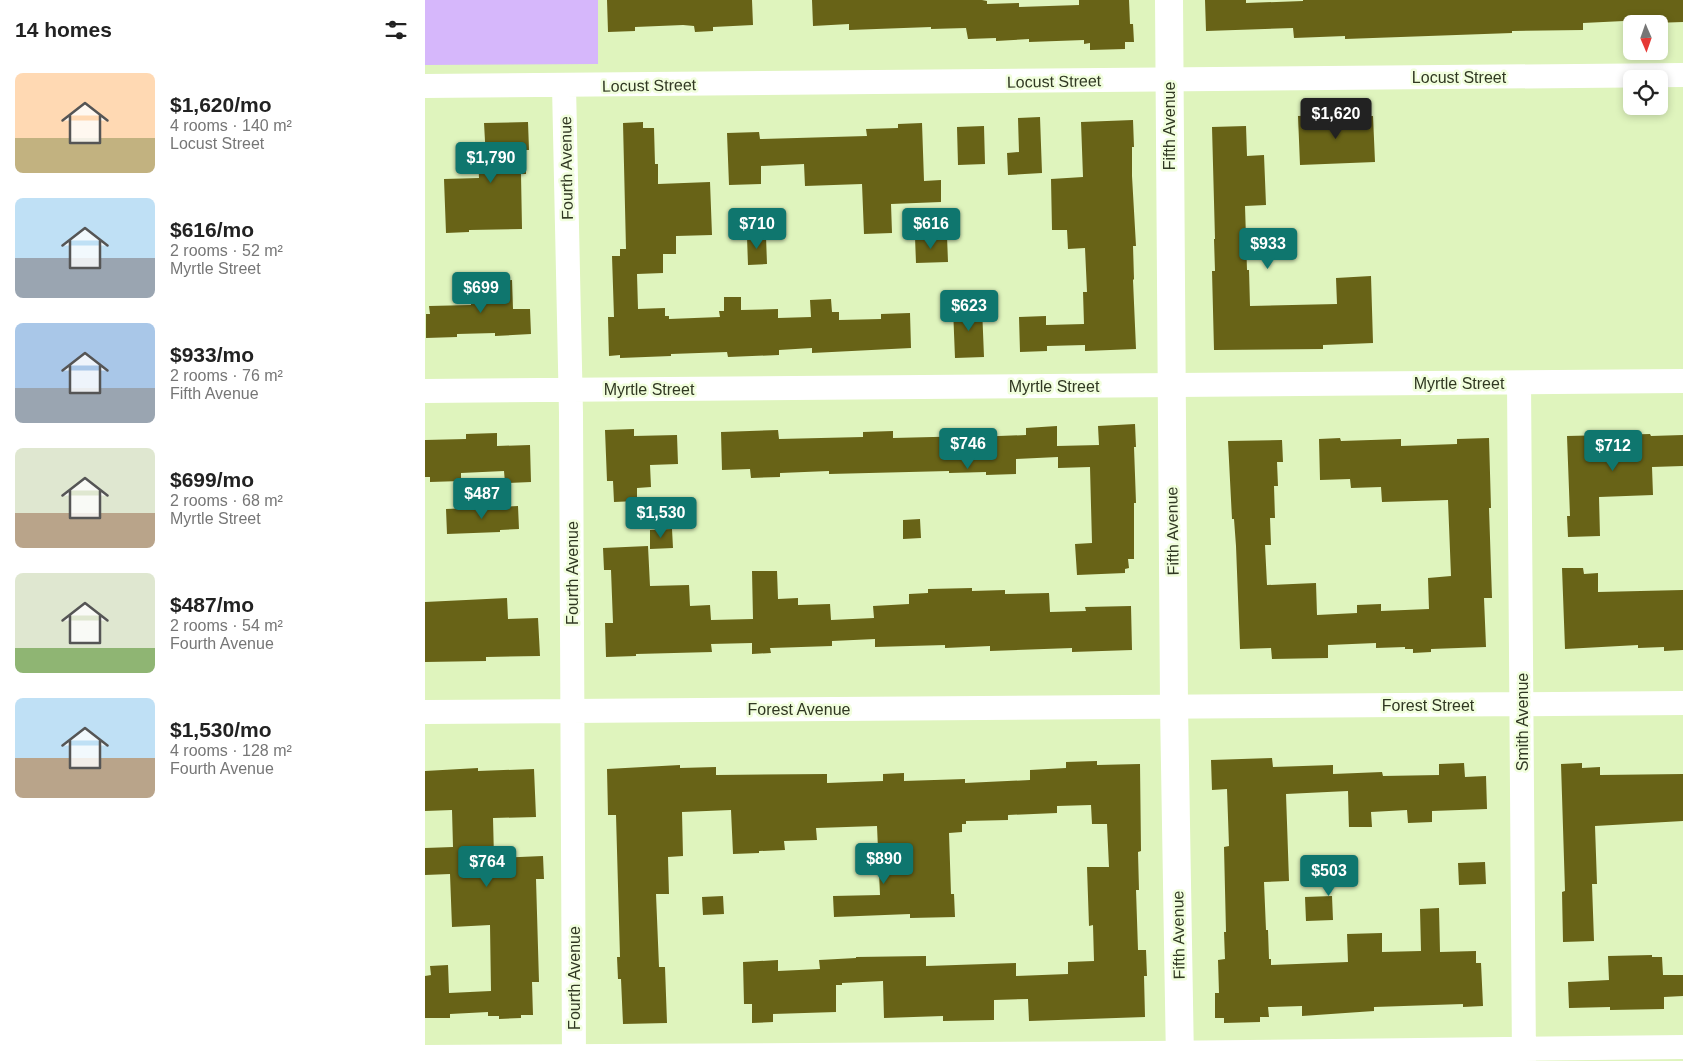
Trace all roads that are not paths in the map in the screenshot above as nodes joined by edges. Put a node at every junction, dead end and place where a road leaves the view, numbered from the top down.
1 (1169, 0) edge
2 (1683, 75) edge
3 (1169, 80) junction
4 (425, 86) edge
5 (564, 86) junction
6 (1683, 381) edge
7 (1519, 383) junction
8 (1171, 385) junction
9 (571, 390) junction
10 (425, 391) edge
11 (1683, 703) edge
12 (1522, 705) junction
13 (1174, 706) junction
14 (573, 711) junction
15 (425, 712) edge
16 (1683, 1047) edge
17 (1524, 1055) edge
18 (1179, 1057) edge
19 (425, 1058) edge
20 (574, 1059) edge

1 - 3 street, Fifth Avenue
2 - 3 street, Locust Street
3 - 5 street, Locust Street
3 - 8 street, Fifth Avenue
4 - 5 street, Locust Street
5 - 9 street, Fourth Avenue
6 - 7 street, Myrtle Street
7 - 8 street, Myrtle Street
7 - 12 street, Smith Avenue
8 - 9 street, Myrtle Street
8 - 13 street, Fifth Avenue
9 - 10 street, Myrtle Street
9 - 14 street, Fourth Avenue
11 - 12 street, Forest Street
12 - 13 street, Forest Street
12 - 17 street, Smith Avenue
13 - 14 street, Forest Avenue
13 - 18 street, Fifth Avenue
14 - 15 street, Forest Avenue
14 - 20 street, Fourth Avenue
16 - 17 street
17 - 18 street
18 - 20 street
19 - 20 street

